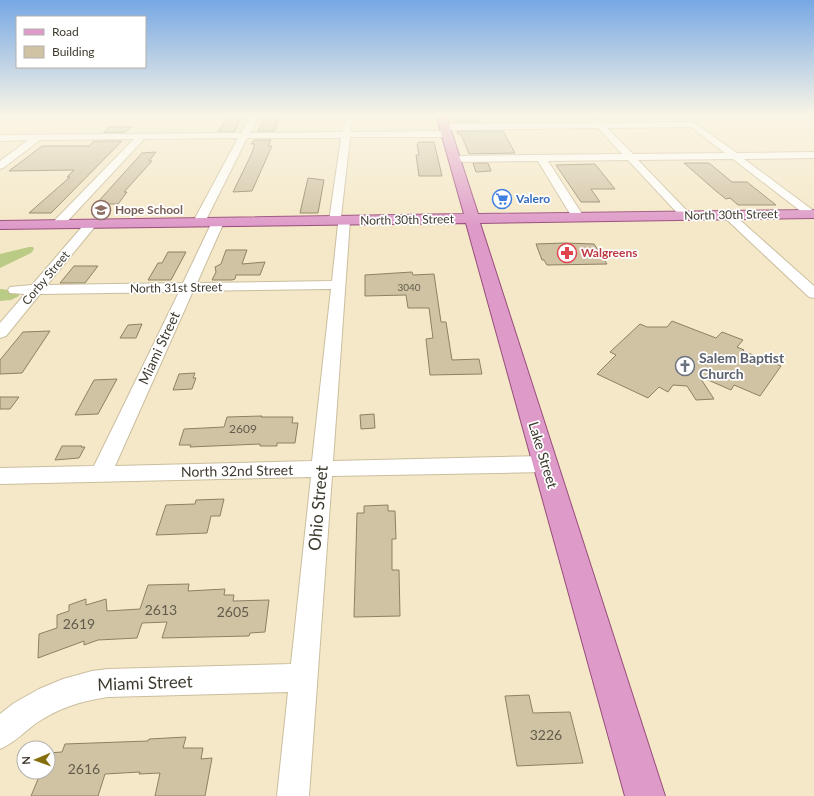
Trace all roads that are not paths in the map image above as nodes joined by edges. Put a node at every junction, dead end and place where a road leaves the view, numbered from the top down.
1 (18, 152) edge
2 (127, 152) edge
3 (235, 152) edge
4 (344, 152) edge
5 (452, 152) edge
6 (625, 152) edge
7 (731, 152) edge
8 (814, 155) edge
9 (736, 156) junction
10 (630, 157) junction
11 (542, 158) junction
12 (454, 160) junction
13 (0, 166) edge
14 (813, 214) edge
15 (728, 215) junction
16 (686, 216) junction
17 (578, 217) junction
18 (472, 219) junction
19 (339, 221) junction
20 (198, 222) junction
21 (218, 222) junction
22 (58, 224) junction
23 (91, 224) junction
24 (0, 225) edge
25 (338, 285) junction
26 (187, 288) junction
27 (15, 290) dead end
28 (36, 290) junction
29 (814, 294) edge
30 (0, 333) edge
31 (546, 464) junction
32 (321, 469) junction
33 (101, 474) junction
34 (0, 476) edge
35 (304, 678) junction
36 (0, 734) edge
37 (294, 796) edge
38 (646, 796) edge

1 - 13 street
2 - 22 street
3 - 20 street
4 - 19 street, Ohio Street
5 - 12 main road, Lake Street
6 - 10 street
7 - 9 street
8 - 9 street
9 - 10 street
9 - 14 street
10 - 11 street
10 - 16 street
11 - 12 street
11 - 17 street
12 - 18 main road, Lake Street
14 - 15 main road, North 30th Street
15 - 16 main road, North 30th Street
15 - 29 street
16 - 17 main road, North 30th Street
17 - 18 main road, North 30th Street
18 - 19 main road, North 30th Street
18 - 31 main road, Lake Street
19 - 21 main road, North 30th Street
19 - 25 street, Ohio Street
20 - 21 main road, North 30th Street
20 - 23 main road, North 30th Street
21 - 26 street, Miami Street
22 - 23 main road, North 30th Street
22 - 24 main road, North 30th Street
23 - 28 street, Corby Street
25 - 26 street, North 31st Street
25 - 32 street, Ohio Street
26 - 28 street, North 31st Street
26 - 33 street, Miami Street
27 - 28 street, North 31st Street
28 - 30 street, Corby Street
31 - 32 street, North 32nd Street
31 - 38 main road, Lake Street
32 - 33 street, North 32nd Street
32 - 35 street, Ohio Street
33 - 34 street, North 32nd Street
35 - 36 street, Miami Street
35 - 37 street, Ohio Street

